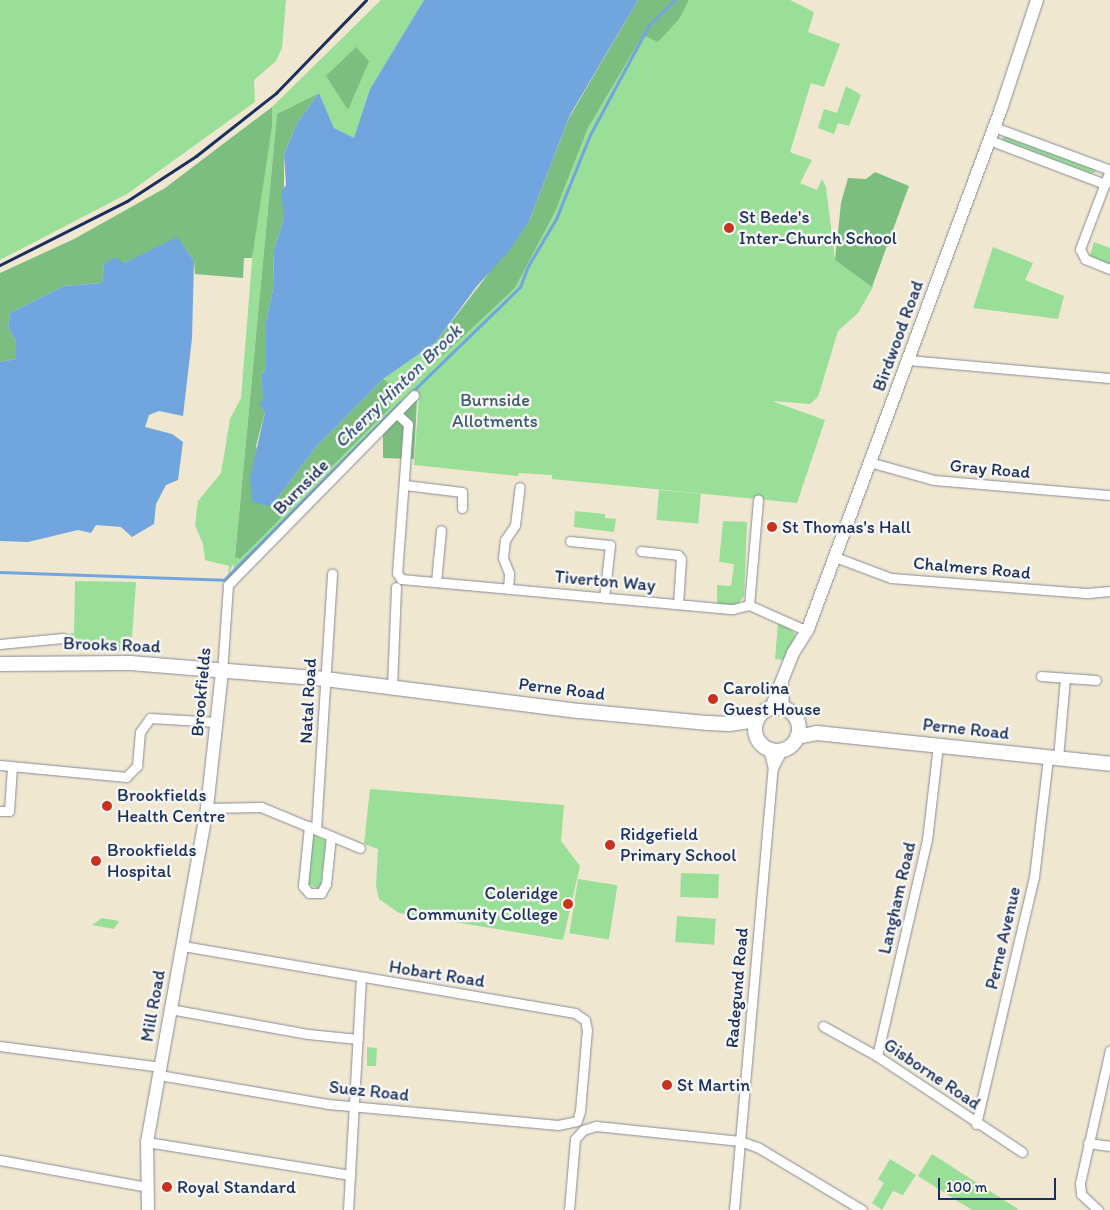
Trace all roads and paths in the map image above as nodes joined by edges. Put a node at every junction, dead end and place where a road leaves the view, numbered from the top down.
1 (1037, 0) edge
2 (994, 127) junction
3 (989, 140) junction
4 (1110, 170) edge
5 (1105, 184) junction
6 (1110, 269) edge
7 (907, 360) junction
8 (1110, 378) edge
9 (414, 395) dead end
10 (396, 413) junction
11 (870, 462) junction
12 (405, 485) junction
13 (520, 487) dead end
14 (1110, 495) edge
15 (758, 499) dead end
16 (462, 508) dead end
17 (441, 530) dead end
18 (570, 541) dead end
19 (641, 551) dead end
20 (835, 557) junction
21 (332, 574) dead end
22 (232, 580) joint
23 (436, 582) junction
24 (396, 586) dead end
25 (508, 589) junction
26 (1110, 591) edge
27 (604, 598) junction
28 (678, 604) junction
29 (749, 605) junction
30 (807, 631) junction
31 (63, 638) dead end
32 (0, 644) edge
33 (0, 664) edge
34 (222, 673) junction
35 (1041, 676) dead end
36 (1065, 678) junction
37 (325, 679) junction
38 (1096, 680) dead end
39 (392, 687) junction
40 (777, 708) junction
41 (217, 722) junction
42 (756, 726) junction
43 (798, 731) junction
44 (938, 744) junction
45 (775, 750) junction
46 (1053, 757) junction
47 (1110, 764) edge
48 (0, 766) edge
49 (12, 767) junction
50 (773, 768) junction
51 (207, 808) junction
52 (0, 811) edge
53 (312, 828) junction
54 (331, 836) junction
55 (360, 848) dead end
56 (182, 946) junction
57 (361, 979) junction
58 (170, 1009) junction
59 (823, 1026) dead end
60 (358, 1039) junction
61 (0, 1046) edge
62 (1110, 1050) edge
63 (877, 1056) junction
64 (160, 1071) junction
65 (355, 1106) junction
66 (576, 1121) joint
67 (976, 1124) junction
68 (740, 1141) junction
69 (147, 1142) junction
70 (1088, 1143) junction
71 (1110, 1146) edge
72 (1022, 1152) dead end
73 (0, 1160) edge
74 (350, 1175) junction
75 (147, 1187) junction
76 (149, 1210) edge
77 (348, 1210) edge
78 (569, 1210) edge
79 (734, 1210) edge
80 (862, 1210) edge
81 (1098, 1210) edge

1 - 2 street, Birdwood Road
2 - 3 street, Birdwood Road
2 - 4 street
3 - 5 street
3 - 7 street, Birdwood Road
4 - 5 street
5 - 6 street
7 - 8 street
7 - 11 street, Birdwood Road
9 - 10 street, Burnside
10 - 12 street
10 - 22 street, Burnside
11 - 14 street, Gray Road
11 - 20 street, Birdwood Road
12 - 16 street
12 - 23 street, Tiverton Way
13 - 25 street
15 - 29 street
17 - 23 street
18 - 27 street
19 - 28 street
20 - 26 street, Chalmers Road
20 - 30 street, Birdwood Road
21 - 37 street, Natal Road
22 - 34 street, Brookfields
23 - 25 street, Tiverton Way
24 - 39 street
25 - 27 street, Tiverton Way
27 - 28 street, Tiverton Way
28 - 29 street, Tiverton Way
29 - 30 street
30 - 40 street, Birdwood Road
31 - 32 street, Brooks Road
33 - 34 main road, Brooks Road
34 - 37 main road, Perne Road
34 - 41 street, Brookfields
35 - 36 street
36 - 38 street
36 - 46 street, Perne Avenue
37 - 39 main road, Perne Road
37 - 53 street, Natal Road
39 - 42 main road, Perne Road
40 - 42 main road
40 - 43 main road, Perne Road
41 - 49 street
41 - 51 street, Brookfields
42 - 45 main road
43 - 44 main road, Perne Road
43 - 45 main road
44 - 46 main road, Perne Road
44 - 63 street, Langham Road
45 - 50 street, Radegund Road
45 - 50 street, Radegund Road
46 - 47 main road, Perne Road
46 - 67 street, Perne Avenue
48 - 49 street
49 - 52 street
50 - 68 street, Radegund Road
51 - 53 street
51 - 56 street, Mill Road
53 - 54 street
53 - 54 street, Natal Road
54 - 55 street
56 - 57 street, Hobart Road
56 - 58 street, Mill Road
57 - 60 street
57 - 66 street, Hobart Road
58 - 60 street
58 - 64 street, Mill Road
59 - 63 street, Gisborne Road
60 - 65 street
61 - 64 street, Suez Road
62 - 70 street
63 - 67 street, Gisborne Road
64 - 65 street, Suez Road
64 - 69 street, Mill Road
65 - 66 street, Suez Road
65 - 74 street
67 - 72 street, Gisborne Road
68 - 78 street
68 - 79 street, Radegund Road
68 - 80 street
69 - 74 street
69 - 75 street, Mill Road
70 - 71 street
70 - 81 street
73 - 75 street
74 - 77 street
75 - 76 street, Mill Road

